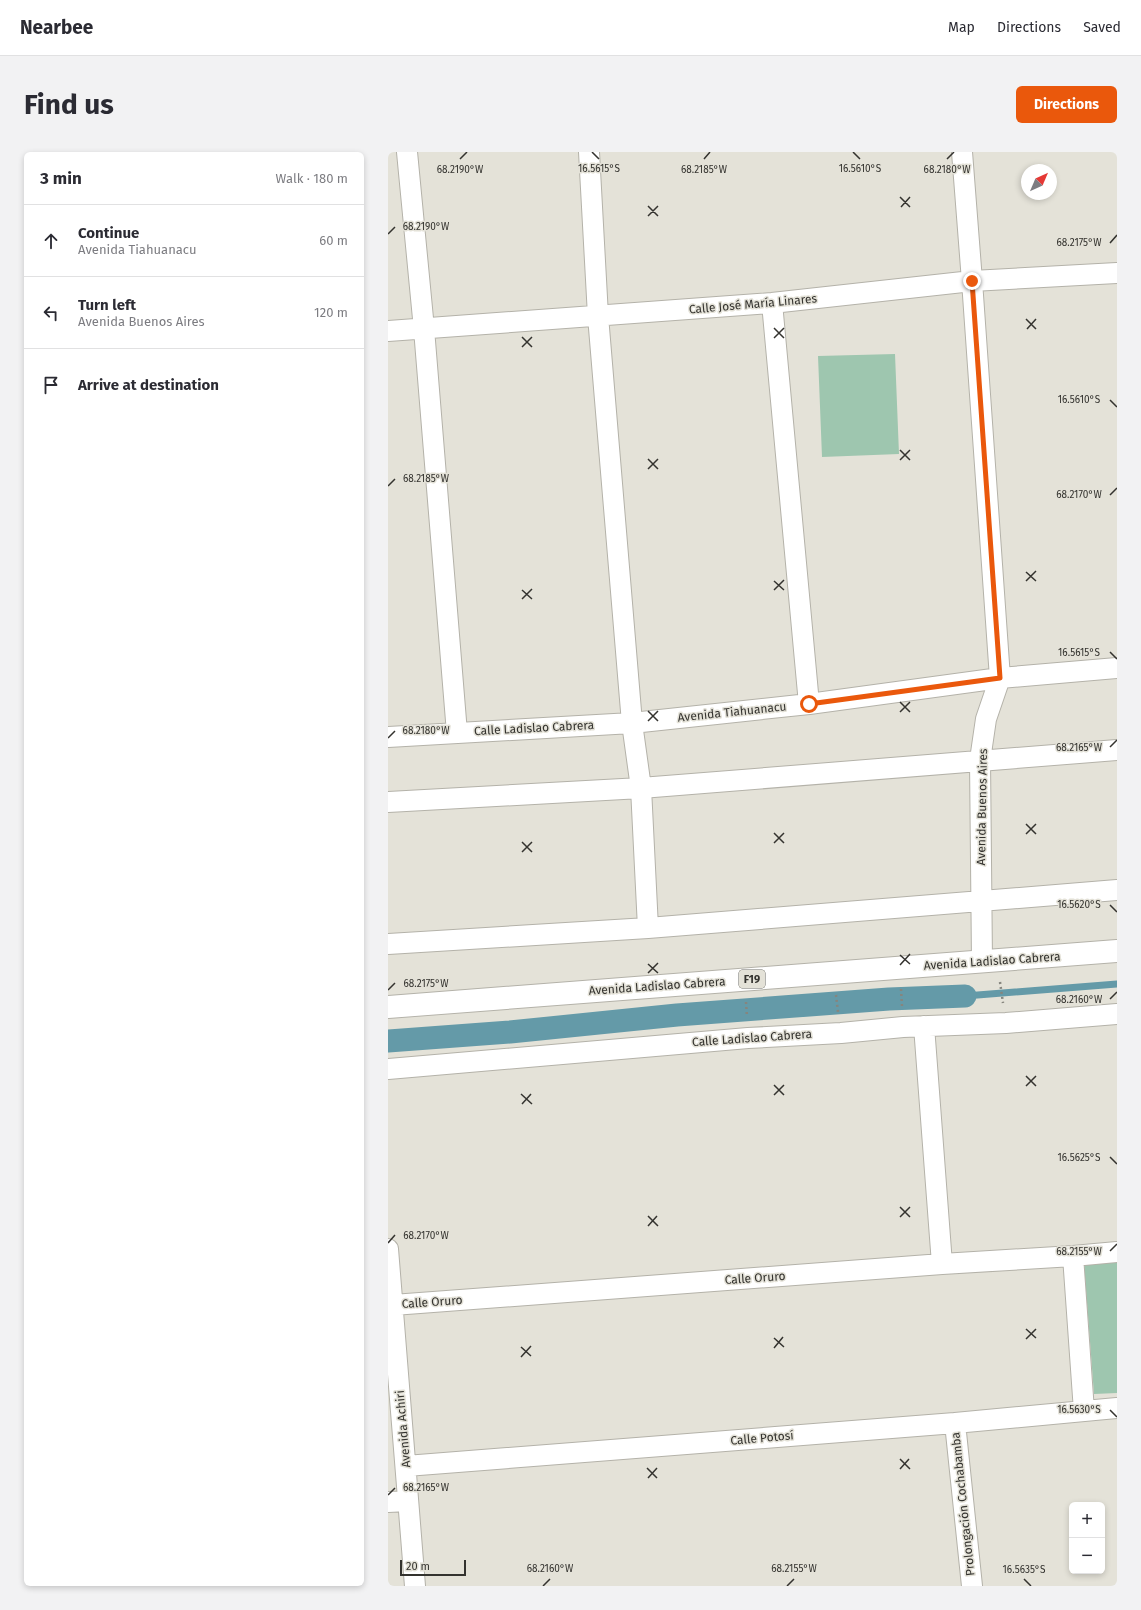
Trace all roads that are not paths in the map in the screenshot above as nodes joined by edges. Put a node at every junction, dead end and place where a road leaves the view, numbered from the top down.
1 (408, 152) edge
2 (589, 152) edge
3 (962, 152) edge
4 (1117, 273) edge
5 (972, 281) junction
6 (772, 303) junction
7 (598, 316) junction
8 (424, 329) junction
9 (388, 331) edge
10 (1117, 668) edge
11 (1000, 678) junction
12 (809, 704) junction
13 (632, 723) junction
14 (457, 733) junction
15 (388, 737) edge
16 (1117, 750) edge
17 (980, 760) junction
18 (641, 788) junction
19 (388, 802) edge
20 (1117, 890) edge
21 (981, 901) junction
22 (648, 928) junction
23 (388, 944) edge
24 (1117, 951) edge
25 (982, 962) junction
26 (388, 1007) edge
27 (1117, 1014) edge
28 (924, 1026) junction
29 (388, 1069) edge
30 (388, 1249) edge
31 (1117, 1252) edge
32 (1073, 1256) junction
33 (942, 1264) junction
34 (393, 1305) junction
35 (1117, 1408) edge
36 (1084, 1411) junction
37 (955, 1423) junction
38 (406, 1466) junction
39 (408, 1501) junction
40 (388, 1502) edge
41 (415, 1586) edge
42 (972, 1586) edge

1 - 8 street
2 - 7 street
3 - 5 street, Avenida Buenos Aires
4 - 5 street, Calle José María Linares
5 - 6 street, Calle José María Linares
5 - 11 street, Avenida Buenos Aires
6 - 7 street, Calle José María Linares
6 - 12 street
7 - 8 street, Calle José María Linares
7 - 13 street
8 - 9 street, Calle José María Linares
8 - 14 street
10 - 11 street, Avenida Tiahuanacu
11 - 12 street, Avenida Tiahuanacu
11 - 17 street, Avenida Buenos Aires
12 - 13 street, Avenida Tiahuanacu
13 - 14 street, Calle Ladislao Cabrera
13 - 18 street
14 - 15 street, Calle Ladislao Cabrera
16 - 17 street
17 - 18 street
17 - 21 street, Avenida Buenos Aires
18 - 19 street
18 - 22 street
20 - 21 street
21 - 22 street
21 - 25 street, Avenida Buenos Aires
22 - 23 street
24 - 25 highway, Avenida Ladislao Cabrera / F19
25 - 26 highway, Avenida Ladislao Cabrera / F19
27 - 28 street, Calle Ladislao Cabrera
28 - 29 street, Calle Ladislao Cabrera
28 - 33 street
30 - 34 street, Avenida Achiri
31 - 32 street, Calle Oruro
32 - 33 street, Calle Oruro
32 - 36 street
33 - 34 street, Calle Oruro
34 - 38 street, Avenida Achiri
35 - 36 street, Calle Potosí
36 - 37 street, Calle Potosí
37 - 38 street, Calle Potosí
37 - 42 street, Prolongación Cochabamba
38 - 39 street, Avenida Achiri
39 - 40 street
39 - 41 street, Avenida Achiri

